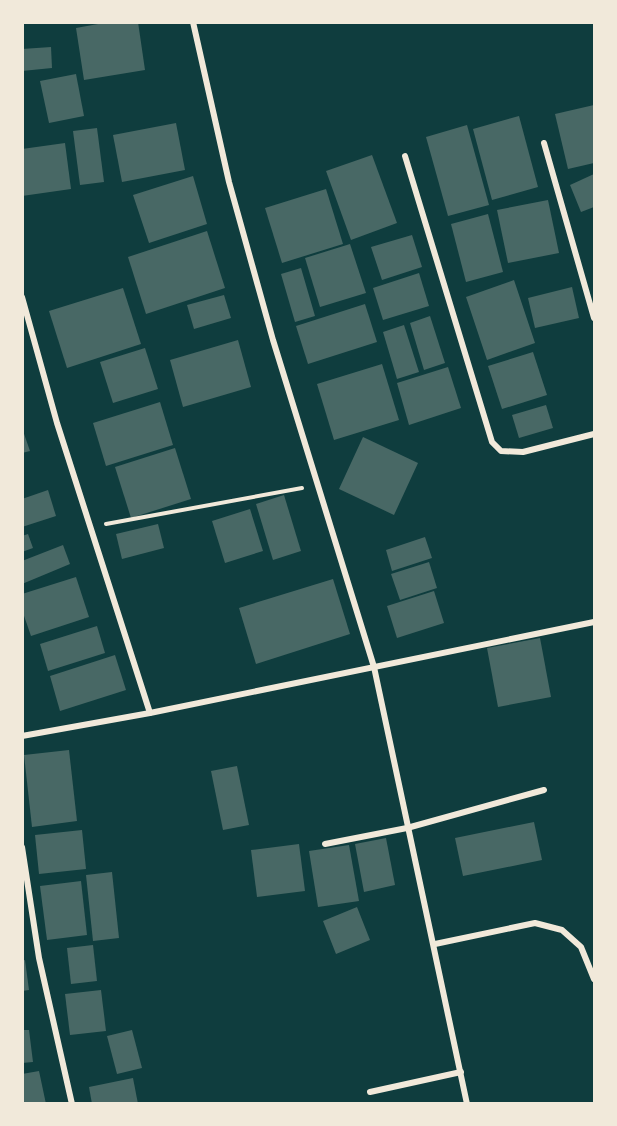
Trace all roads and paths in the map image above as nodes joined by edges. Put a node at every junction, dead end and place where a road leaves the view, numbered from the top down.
1 (193, 22) edge
2 (544, 143) dead end
3 (405, 156) dead end
4 (22, 297) edge
5 (594, 318) edge
6 (594, 434) edge
7 (318, 485) junction
8 (90, 527) junction
9 (594, 622) edge
10 (374, 667) junction
11 (150, 713) junction
12 (22, 736) edge
13 (544, 790) dead end
14 (408, 828) junction
15 (325, 844) dead end
16 (22, 847) edge
17 (435, 944) junction
18 (594, 979) edge
19 (461, 1072) junction
20 (370, 1092) dead end
21 (72, 1104) edge
22 (467, 1104) edge

1 - 7 street
2 - 5 street
3 - 6 street
4 - 8 street
7 - 8 path
7 - 10 street
8 - 11 street
9 - 10 street
10 - 11 street
10 - 14 street
11 - 12 street
13 - 14 street
14 - 15 street
14 - 17 street
16 - 21 street
17 - 18 street
17 - 19 street
19 - 20 street
19 - 22 street

